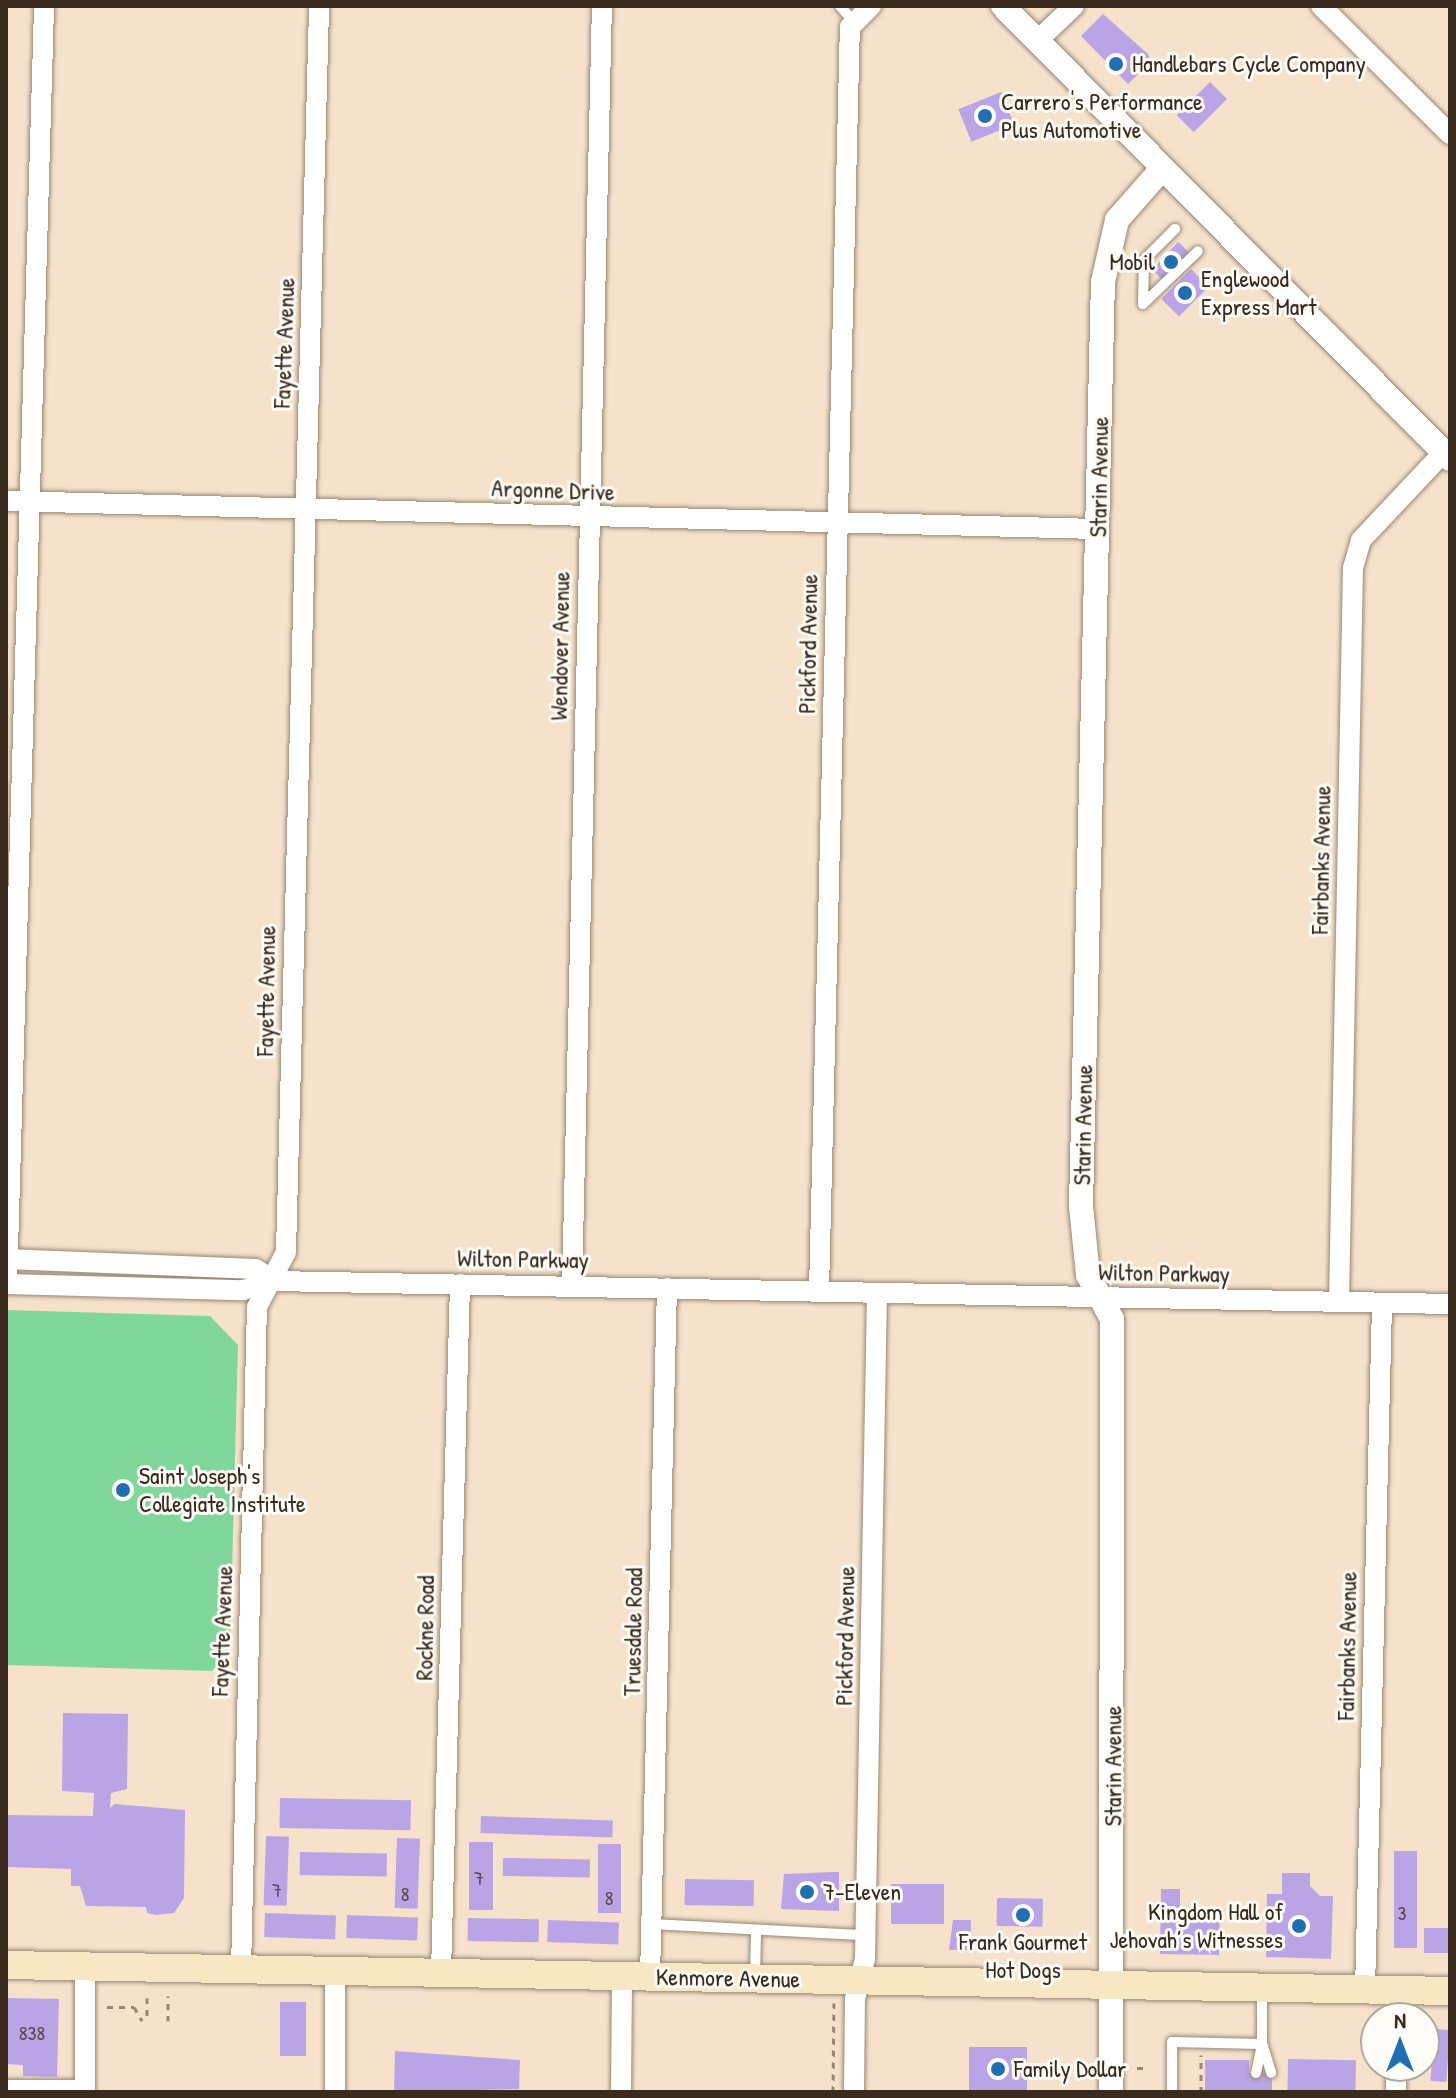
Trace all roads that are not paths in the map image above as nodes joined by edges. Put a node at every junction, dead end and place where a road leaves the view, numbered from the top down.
1 (44, 6) edge
2 (319, 6) edge
3 (602, 6) edge
4 (840, 6) edge
5 (871, 6) edge
6 (1003, 6) edge
7 (1074, 6) edge
8 (1321, 6) edge
9 (854, 22) junction
10 (1037, 41) junction
11 (1450, 134) edge
12 (1161, 170) junction
13 (1175, 229) dead end
14 (1198, 251) dead end
15 (1447, 456) edge
16 (6, 501) edge
17 (30, 502) junction
18 (305, 509) junction
19 (589, 517) junction
20 (836, 523) junction
21 (1098, 529) junction
22 (7, 1259) edge
23 (274, 1281) junction
24 (7, 1284) edge
25 (460, 1284) junction
26 (572, 1286) junction
27 (667, 1288) junction
28 (819, 1291) junction
29 (877, 1293) junction
30 (1102, 1298) junction
31 (1339, 1302) junction
32 (1382, 1303) junction
33 (1450, 1304) edge
34 (652, 1924) junction
35 (756, 1933) junction
36 (865, 1935) junction
37 (6, 1965) edge
38 (85, 1966) junction
39 (241, 1969) junction
40 (335, 1971) junction
41 (441, 1973) junction
42 (622, 1976) junction
43 (650, 1977) junction
44 (755, 1979) junction
45 (860, 1981) junction
46 (1112, 1985) junction
47 (1262, 1988) junction
48 (1365, 1990) junction
49 (1450, 1991) edge
50 (1393, 2002) edge
51 (1406, 2002) edge
52 (1262, 2044) junction
53 (1256, 2073) dead end
54 (1271, 2073) dead end
55 (6, 2085) edge
56 (85, 2089) edge
57 (335, 2092) edge
58 (621, 2092) edge
59 (854, 2092) edge
60 (1111, 2092) edge
61 (1172, 2092) edge

1 - 17 street
2 - 18 street, Fayette Avenue
3 - 19 street, Wendover Avenue
4 - 9 lane
5 - 9 street
6 - 10 street
7 - 10 street
8 - 11 street
9 - 20 street, Pickford Avenue
10 - 12 street
12 - 15 street
12 - 21 street, Starin Avenue
13 - 14 lane
15 - 31 street, Fairbanks Avenue
16 - 17 street, Argonne Drive
17 - 18 street, Argonne Drive
17 - 22 street
18 - 19 street, Argonne Drive
18 - 23 street, Fayette Avenue
19 - 20 street, Argonne Drive
19 - 26 street, Wendover Avenue
20 - 21 street, Argonne Drive
20 - 28 street, Pickford Avenue
21 - 30 street, Starin Avenue
22 - 23 street, Wilton Parkway
22 - 24 street
23 - 24 street, Wilton Parkway
23 - 25 street, Wilton Parkway
23 - 39 street, Fayette Avenue
25 - 26 street, Wilton Parkway
25 - 41 street, Rockne Road
26 - 27 street, Wilton Parkway
27 - 28 street, Wilton Parkway
27 - 34 street, Truesdale Road
28 - 29 street, Wilton Parkway
29 - 30 street, Wilton Parkway
29 - 36 street, Pickford Avenue
30 - 31 street, Wilton Parkway
30 - 46 street, Starin Avenue
31 - 32 street, Wilton Parkway
32 - 33 street, Wilton Parkway
32 - 48 street, Fairbanks Avenue
34 - 35 lane
34 - 43 street, Truesdale Road
35 - 36 lane
35 - 44 lane
36 - 45 street, Pickford Avenue
37 - 38 main road, Kenmore Avenue
38 - 39 main road, Kenmore Avenue
38 - 56 street
39 - 40 main road, Kenmore Avenue
40 - 41 main road, Kenmore Avenue
40 - 57 street
41 - 42 main road, Kenmore Avenue
42 - 43 main road, Kenmore Avenue
42 - 58 street
43 - 44 main road, Kenmore Avenue
44 - 45 main road, Kenmore Avenue
45 - 46 main road, Kenmore Avenue
45 - 59 street, Pickford Avenue
46 - 47 main road, Kenmore Avenue
46 - 60 street, Starin Avenue
47 - 48 main road, Kenmore Avenue
47 - 52 lane
48 - 50 main road, Kenmore Avenue
49 - 51 main road, Kenmore Avenue
52 - 53 lane
52 - 54 lane
52 - 61 lane
55 - 56 lane

